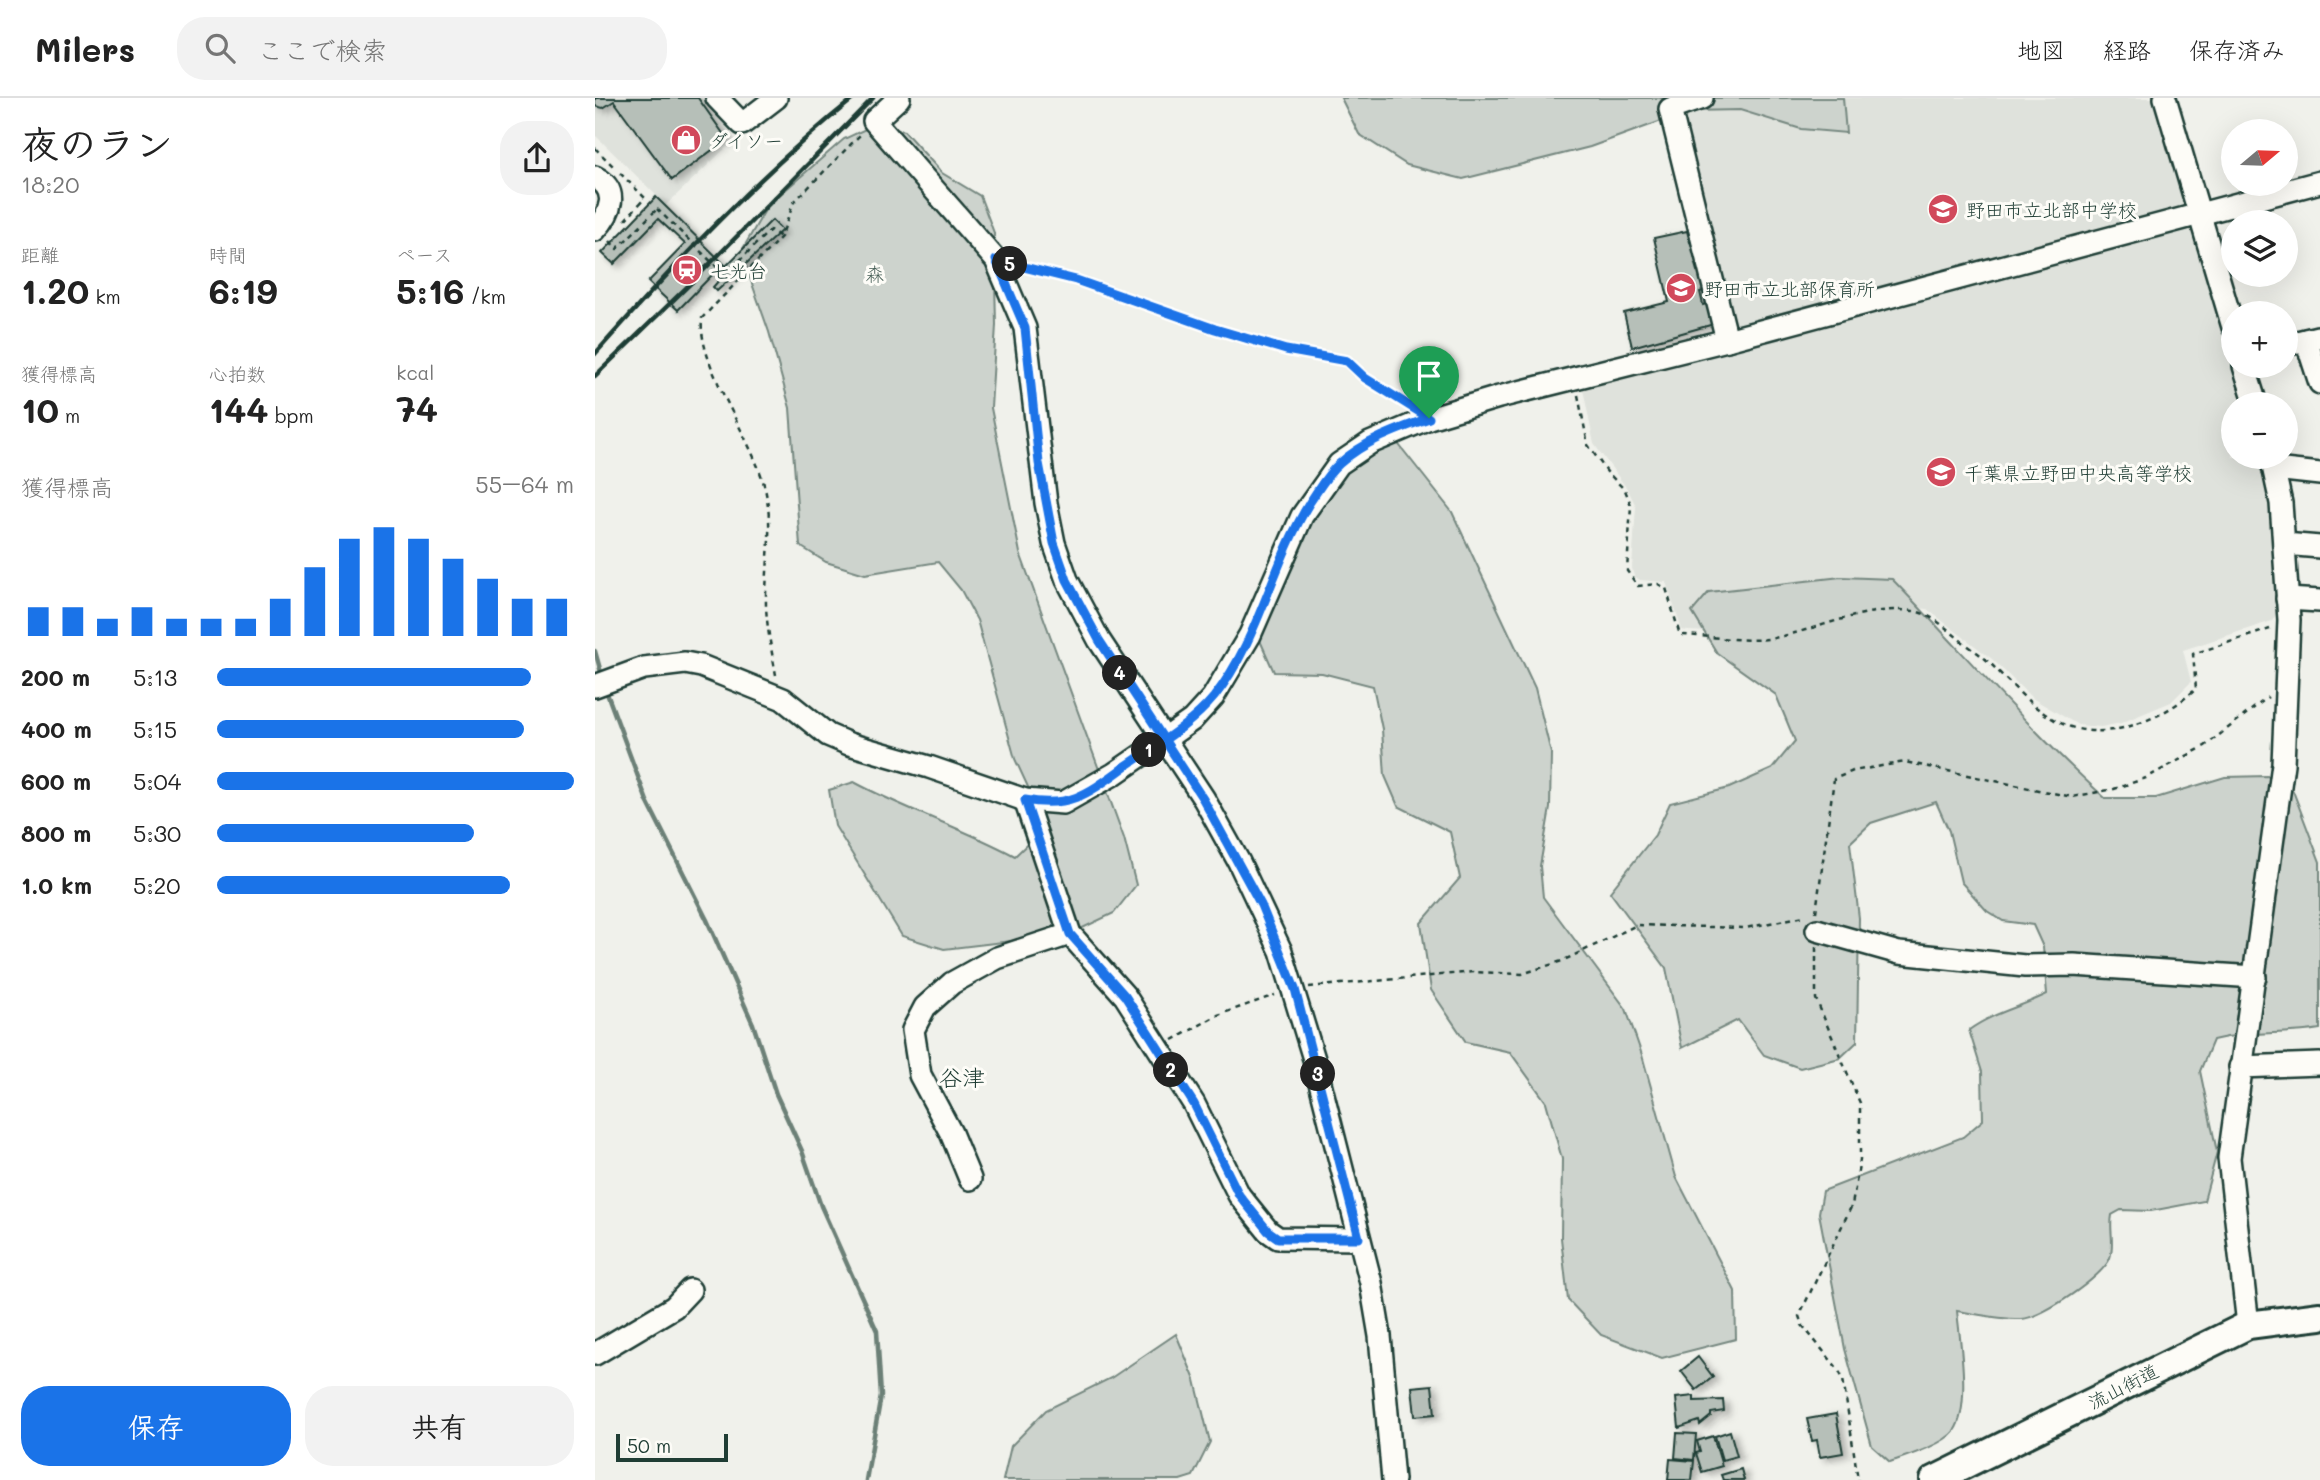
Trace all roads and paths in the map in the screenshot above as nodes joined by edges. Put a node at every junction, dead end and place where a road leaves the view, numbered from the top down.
1 (717, 98) edge
2 (776, 98) edge
3 (899, 98) edge
4 (1702, 98) edge
5 (2165, 98) edge
6 (874, 121) junction
7 (595, 177) edge
8 (2320, 182) edge
9 (2200, 215) junction
10 (603, 237) edge
11 (781, 237) junction
12 (996, 260) junction
13 (2225, 301) edge
14 (1727, 340) junction
15 (2304, 340) edge
16 (1577, 379) junction
17 (2320, 383) edge
18 (1429, 418) junction
19 (2274, 469) edge
20 (2298, 469) edge
21 (2320, 474) edge
22 (2284, 544) junction
23 (2320, 547) edge
24 (2320, 601) edge
25 (2288, 610) junction
26 (601, 682) edge
27 (2288, 683) junction
28 (783, 699) junction
29 (1165, 739) junction
30 (1025, 800) junction
31 (1816, 922) junction
32 (1070, 934) junction
33 (2255, 977) junction
34 (1295, 989) junction
35 (1157, 1049) junction
36 (2320, 1064) edge
37 (2241, 1068) junction
38 (970, 1179) dead end
39 (1359, 1238) junction
40 (690, 1290) dead end
41 (2320, 1316) edge
42 (2248, 1325) junction
43 (595, 1354) edge
44 (1393, 1480) edge
45 (1858, 1480) edge
46 (1934, 1480) edge

1 - 2 street
3 - 6 street
4 - 14 street
5 - 9 street
6 - 11 path
6 - 12 street
7 - 10 street
8 - 9 street
9 - 13 street
9 - 14 street
10 - 11 path, bridge
11 - 28 path
12 - 18 path
12 - 29 street
14 - 16 street
15 - 17 street
16 - 18 street
16 - 25 path
18 - 29 street
19 - 22 street
20 - 21 street
22 - 23 street
22 - 25 street
24 - 25 street
25 - 27 street
26 - 28 street
27 - 31 path
27 - 33 street
28 - 30 street
29 - 30 street
29 - 34 street
30 - 32 street
31 - 33 street
31 - 34 path
31 - 45 path
32 - 35 street
32 - 38 street
33 - 37 street
34 - 35 path
34 - 39 street
35 - 39 street
36 - 37 street
37 - 42 street
39 - 44 street
40 - 43 street
41 - 42 main road, 流山街道
42 - 46 main road, 流山街道

